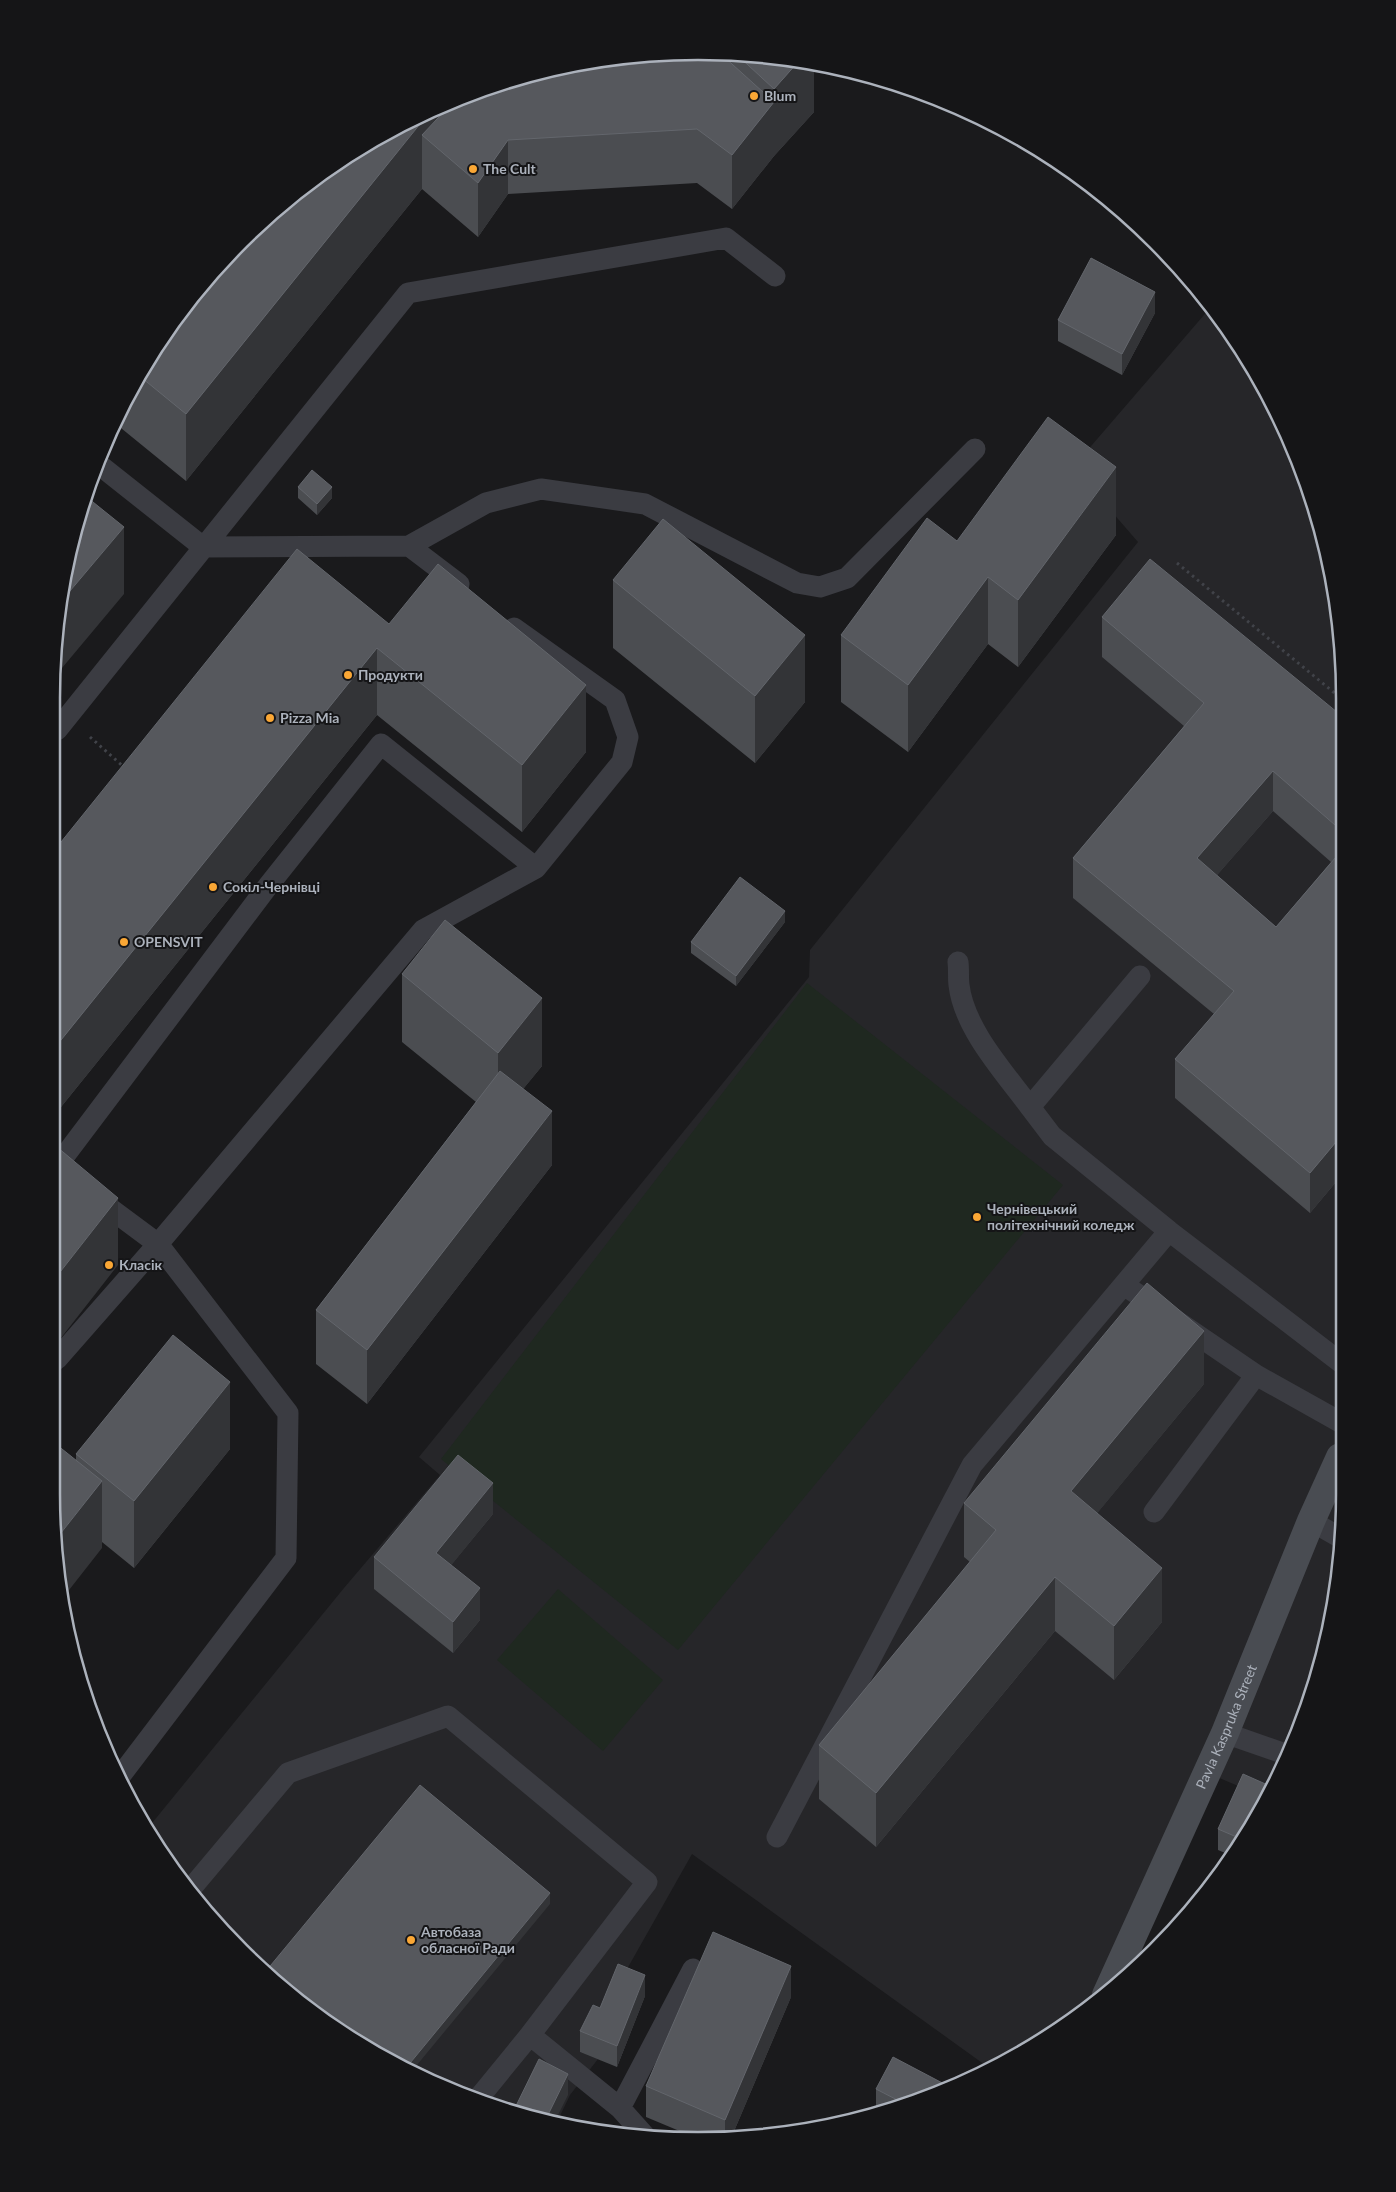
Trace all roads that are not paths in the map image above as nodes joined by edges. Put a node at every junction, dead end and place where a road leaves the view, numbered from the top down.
1 (775, 276) dead end
2 (975, 449) dead end
3 (104, 468) edge
4 (409, 546) junction
5 (204, 547) junction
6 (478, 598) edge
7 (500, 616) edge
8 (62, 724) edge
9 (536, 868) junction
10 (958, 962) dead end
11 (1140, 976) dead end
12 (1030, 1107) junction
13 (66, 1175) edge
14 (1169, 1231) junction
15 (158, 1244) junction
16 (1124, 1285) junction
17 (60, 1356) edge
18 (1336, 1359) edge
19 (1256, 1375) junction
20 (1336, 1420) edge
21 (1336, 1466) edge
22 (1154, 1512) dead end
23 (1311, 1521) junction
24 (1335, 1535) edge
25 (1225, 1733) junction
26 (1281, 1752) edge
27 (124, 1771) edge
28 (777, 1837) dead end
29 (194, 1885) edge
30 (693, 1969) dead end
31 (1113, 1979) edge
32 (530, 2034) junction
33 (482, 2094) edge
34 (620, 2108) junction
35 (639, 2129) edge

1 - 5 lane
2 - 4 lane
3 - 5 lane
4 - 5 lane
4 - 6 lane
5 - 8 lane
7 - 9 lane
9 - 13 lane
9 - 15 lane
10 - 12 lane
11 - 12 lane
12 - 14 lane
13 - 15 lane
14 - 16 lane
14 - 18 lane
15 - 17 lane
15 - 27 lane
16 - 19 lane
16 - 28 lane
19 - 20 lane
19 - 22 lane
21 - 23 street, Pavla Kaspruka Street
23 - 24 lane
23 - 25 street, Pavla Kaspruka Street
25 - 26 lane
25 - 31 street, Pavla Kaspruka Street
29 - 32 lane
30 - 34 lane
32 - 33 lane
32 - 34 lane
34 - 35 lane

